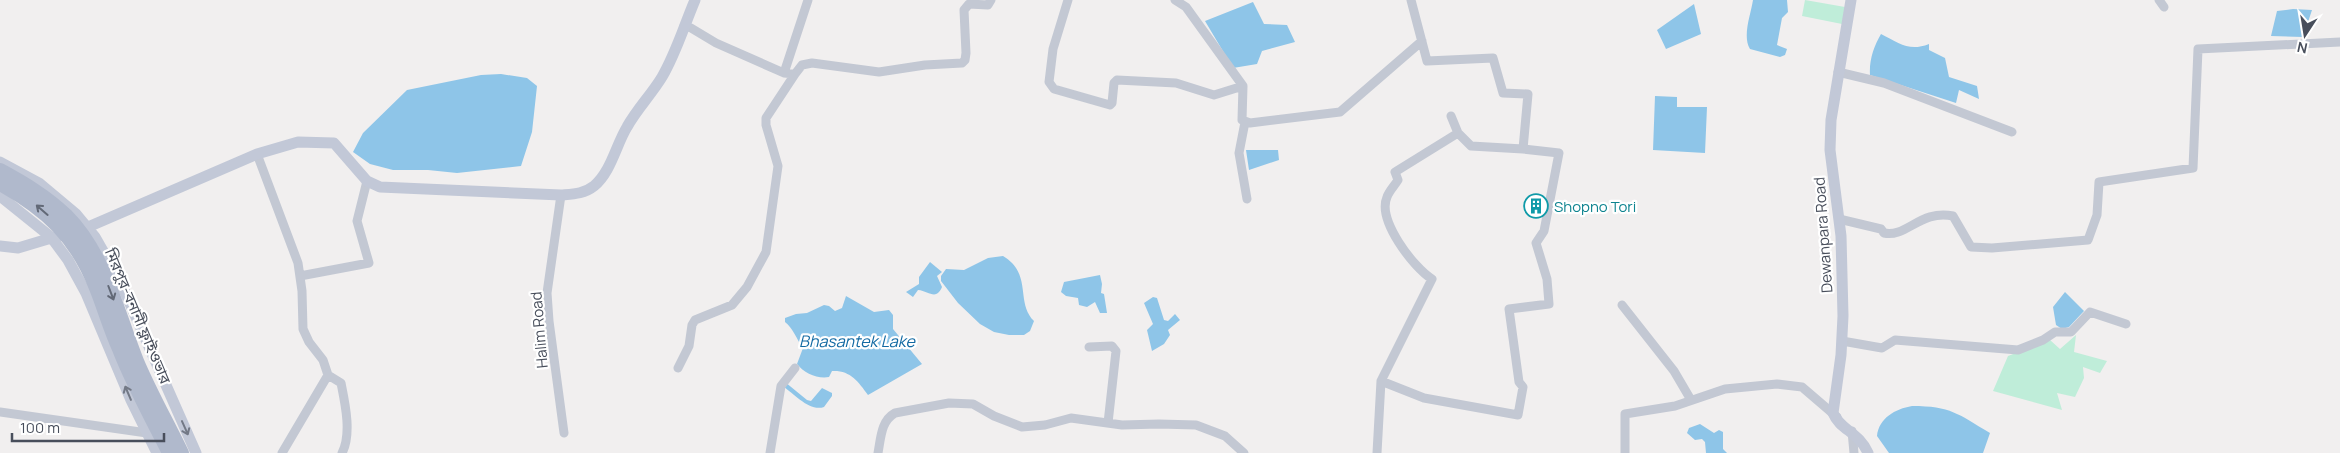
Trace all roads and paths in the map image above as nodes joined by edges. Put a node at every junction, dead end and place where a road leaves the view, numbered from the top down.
1 (694, 0) edge
2 (808, 0) edge
3 (991, 0) edge
4 (1068, 0) edge
5 (1175, 0) edge
6 (1411, 0) edge
7 (1851, 0) edge
8 (684, 26) junction
9 (1422, 41) junction
10 (2340, 42) edge
11 (1838, 72) junction
12 (784, 73) junction
13 (795, 74) junction
14 (1243, 86) junction
15 (1451, 116) dead end
16 (1244, 122) junction
17 (2012, 132) dead end
18 (1458, 133) junction
19 (1523, 149) junction
20 (257, 154) junction
21 (0, 162) edge
22 (0, 170) edge
23 (367, 181) junction
24 (0, 184) edge
25 (561, 195) junction
26 (0, 196) edge
27 (1247, 199) dead end
28 (1839, 219) junction
29 (88, 227) junction
30 (51, 237) junction
31 (0, 246) edge
32 (300, 276) junction
33 (1622, 305) dead end
34 (2126, 324) dead end
35 (1842, 341) junction
36 (1089, 347) dead end
37 (678, 368) dead end
38 (796, 368) dead end
39 (328, 375) junction
40 (1381, 381) junction
41 (1685, 403) junction
42 (0, 412) edge
43 (1834, 415) junction
44 (1108, 423) junction
45 (1853, 432) junction
46 (147, 433) junction
47 (564, 433) dead end
48 (157, 453) edge
49 (169, 453) edge
50 (182, 453) edge
51 (196, 453) edge
52 (282, 453) edge
53 (342, 453) edge
54 (770, 453) edge
55 (878, 453) edge
56 (1244, 453) edge
57 (1377, 453) edge
58 (1624, 453) edge
59 (1854, 453) edge
60 (1868, 453) edge

1 - 8 street
2 - 12 street
3 - 13 street
4 - 14 street
5 - 14 street
6 - 9 street
7 - 11 street, Dewanpara Road
8 - 12 street
8 - 25 street
9 - 16 street
9 - 19 street
10 - 28 street
11 - 17 street
11 - 28 street, Dewanpara Road
12 - 13 street
13 - 37 street
14 - 16 street
15 - 18 street
16 - 27 street
18 - 19 street
18 - 40 street
19 - 40 street
20 - 23 street
20 - 29 street
20 - 32 street
21 - 29 street
22 -> 50 main road, মিরপুর-বনানী ফ্লাইওভার, bridge
23 - 25 street
23 - 32 street
49 -> 24 main road, মিরপুর-বনানী ফ্লাইওভার, bridge
25 - 47 street, Halim Road
26 - 30 street
28 - 35 street, Dewanpara Road
29 - 30 street
29 -> 51 street
30 - 31 street
46 -> 30 street
32 - 39 street
33 - 41 street
34 - 35 street
35 - 43 street, Dewanpara Road
36 - 44 street
38 - 54 street
39 - 52 street
39 - 53 street
40 - 57 street
41 - 43 street
41 - 58 street
42 - 46 street
43 - 45 street
44 - 55 street
44 - 56 street
45 - 59 street
45 - 60 street
46 - 48 street

